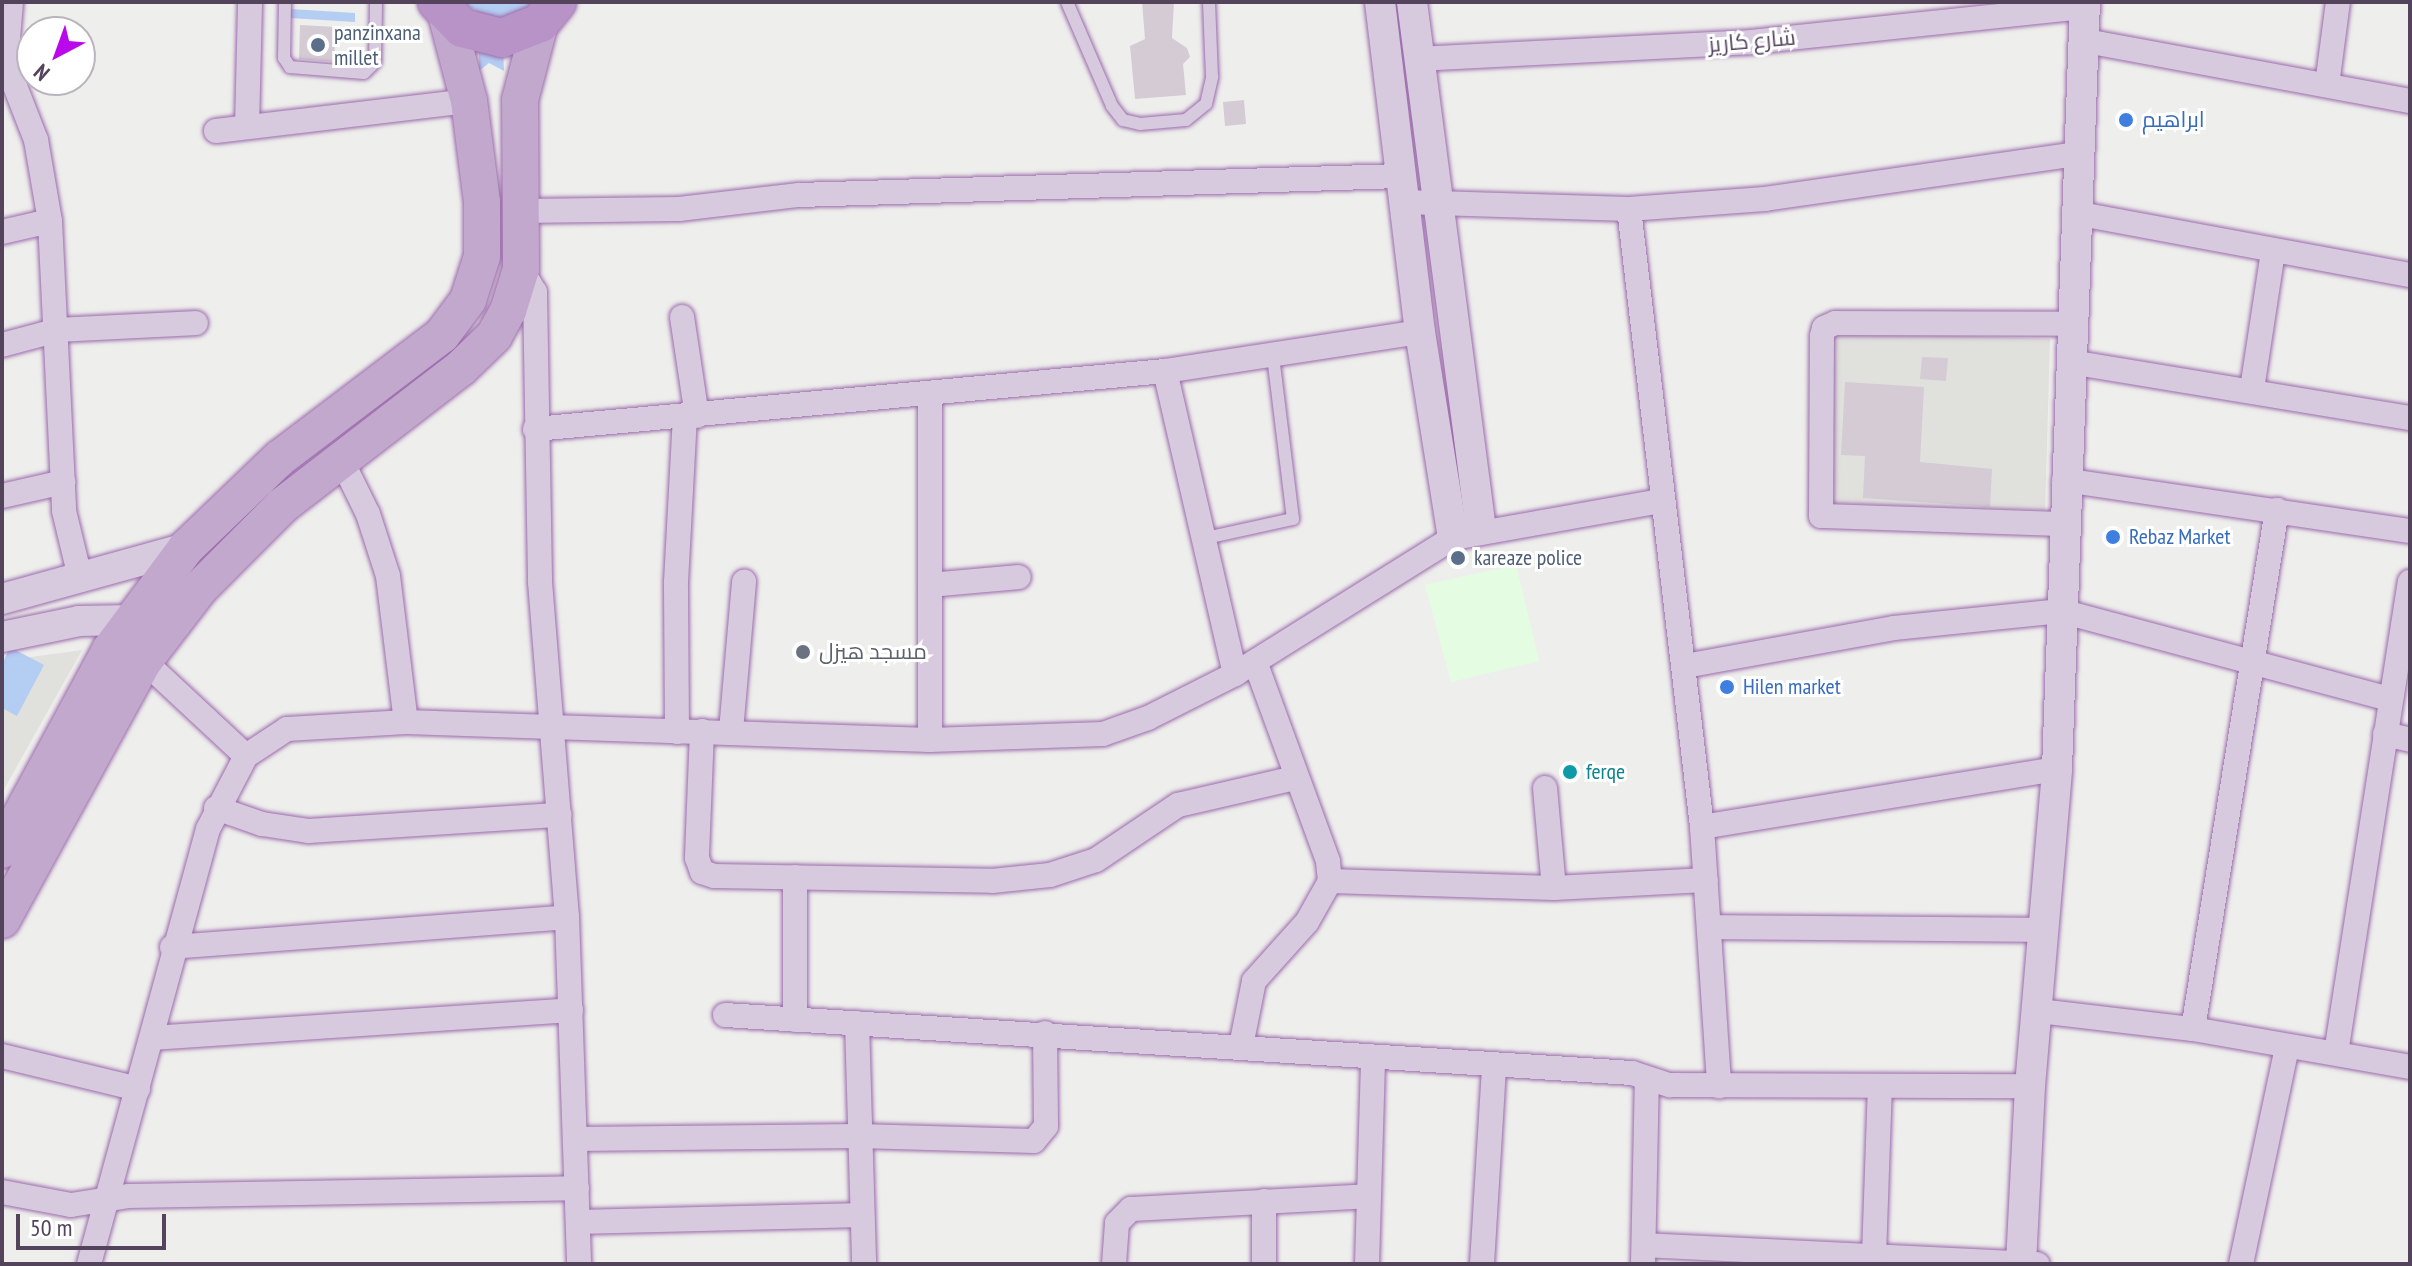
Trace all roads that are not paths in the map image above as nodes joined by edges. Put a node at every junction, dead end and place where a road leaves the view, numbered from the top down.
1 (11, 2) edge
2 (250, 2) edge
3 (285, 2) edge
4 (376, 2) edge
5 (1067, 2) edge
6 (1209, 2) edge
7 (1380, 2) edge
8 (1412, 2) edge
9 (2338, 2) edge
10 (2085, 4) edge
11 (439, 5) edge
12 (555, 10) edge
13 (2086, 41) junction
14 (1419, 59) junction
15 (2327, 85) junction
16 (520, 100) junction
17 (469, 101) junction
18 (2410, 101) edge
19 (247, 127) junction
20 (216, 131) dead end
21 (2078, 154) junction
22 (1403, 189) junction
23 (1435, 201) junction
24 (1629, 209) junction
25 (522, 211) junction
26 (2080, 214) junction
27 (50, 221) junction
28 (2, 232) edge
29 (2273, 251) junction
30 (521, 269) junction
31 (2410, 275) edge
32 (682, 317) dead end
33 (196, 323) dead end
34 (2073, 324) junction
35 (58, 330) junction
36 (1420, 332) junction
37 (2, 345) edge
38 (1273, 355) junction
39 (2071, 362) junction
40 (1165, 371) junction
41 (2252, 389) junction
42 (930, 396) junction
43 (691, 416) junction
44 (2410, 418) edge
45 (535, 429) junction
46 (341, 459) junction
47 (2064, 480) junction
48 (63, 482) junction
49 (2, 496) edge
50 (1661, 501) junction
51 (2277, 510) junction
52 (2063, 524) junction
53 (2410, 531) edge
54 (1467, 534) junction
55 (1201, 539) junction
56 (186, 548) junction
57 (80, 577) junction
58 (1019, 577) dead end
59 (744, 582) dead end
60 (2410, 582) edge
61 (930, 585) junction
62 (2, 599) edge
63 (2061, 611) junction
64 (131, 620) junction
65 (2, 637) edge
66 (2253, 659) junction
67 (144, 661) junction
68 (1685, 666) junction
69 (1245, 668) junction
70 (2389, 699) junction
71 (406, 722) junction
72 (551, 726) junction
73 (702, 731) junction
74 (731, 731) junction
75 (677, 732) junction
76 (2385, 734) junction
77 (930, 740) junction
78 (2410, 740) edge
79 (246, 756) junction
80 (2057, 769) junction
81 (1295, 778) junction
82 (1545, 788) dead end
83 (216, 808) junction
84 (559, 815) junction
85 (1702, 827) junction
86 (2, 850) edge
87 (795, 877) junction
88 (1706, 880) junction
89 (1330, 881) junction
90 (1554, 888) junction
91 (567, 917) junction
92 (2, 920) edge
93 (1709, 927) junction
94 (2046, 930) junction
95 (172, 947) junction
96 (571, 1010) junction
97 (2039, 1011) junction
98 (725, 1015) dead end
99 (795, 1020) junction
100 (857, 1023) junction
101 (2193, 1029) junction
102 (1045, 1033) junction
103 (152, 1038) junction
104 (1241, 1046) junction
105 (2287, 1047) junction
106 (2336, 1053) junction
107 (2, 1056) edge
108 (1373, 1060) junction
109 (1494, 1067) junction
110 (2410, 1067) edge
111 (1647, 1079) junction
112 (1719, 1086) junction
113 (1880, 1086) junction
114 (2030, 1086) junction
115 (138, 1089) junction
116 (859, 1136) junction
117 (575, 1139) junction
118 (577, 1188) junction
119 (2, 1192) edge
120 (1369, 1196) junction
121 (106, 1199) junction
122 (1264, 1201) junction
123 (862, 1215) junction
124 (579, 1222) junction
125 (1643, 1254) edge
126 (1878, 1259) edge
127 (2027, 1263) edge
128 (89, 1264) edge
129 (579, 1264) edge
130 (864, 1264) edge
131 (1114, 1264) edge
132 (1264, 1264) edge
133 (1367, 1264) edge
134 (1482, 1264) edge
135 (2241, 1264) edge

1 - 27 street
2 - 19 street
3 - 4 lane
5 - 6 lane
7 - 22 street
8 - 14 street
9 - 15 street
10 - 13 street
10 - 14 street, شارع كاريز
11 - 12 highway
11 - 17 main road
12 - 16 main road
13 - 15 street
13 - 21 street
14 - 23 street
15 - 18 street
16 - 17 main road
16 - 25 main road
17 - 19 street
17 - 56 main road
19 - 20 street
21 - 24 street
21 - 26 street
22 - 23 street
22 - 25 street
22 - 36 street
23 - 24 street
23 - 54 street
24 - 50 street
25 - 30 main road
26 - 29 street
26 - 34 street
27 - 28 street
27 - 35 street
29 - 31 street
29 - 41 street
30 - 45 street
30 - 46 main road
32 - 43 street
33 - 35 street
34 - 39 street
34 - 52 street
35 - 37 street
35 - 48 street
36 - 38 street
36 - 54 street
38 - 40 street
38 - 55 lane
39 - 41 street
39 - 47 street
40 - 42 street
40 - 55 street
41 - 44 street
42 - 43 street
42 - 61 street
43 - 45 street
43 - 75 street
45 - 72 street
46 - 67 main road
46 - 71 street
47 - 51 street
47 - 52 street
48 - 49 street
48 - 57 street
50 - 54 street
50 - 68 street
51 - 53 street
51 - 66 street
52 - 63 street
54 - 69 street
55 - 69 street
56 - 57 street
56 - 64 main road
57 - 62 street
58 - 61 street
59 - 74 street
60 - 70 street
61 - 77 street
63 - 66 street
63 - 68 street
63 - 80 street
64 - 65 street
64 - 86 main road
66 - 70 street
66 - 101 street
67 - 79 street
67 - 92 main road
68 - 85 street
69 - 77 street
69 - 81 street
70 - 76 street
71 - 72 street
71 - 79 street
72 - 75 street
72 - 84 street
73 - 74 street
73 - 75 street
73 - 87 street
74 - 77 street
76 - 78 street
76 - 106 street
79 - 83 street
80 - 85 street
80 - 94 street
81 - 87 street
81 - 89 street
82 - 90 street
83 - 84 street
83 - 95 street
84 - 91 street
85 - 88 street
87 - 99 street
88 - 90 street
88 - 93 street
89 - 90 street
89 - 104 street
91 - 95 street
91 - 96 street
93 - 94 street
93 - 112 street
94 - 97 street
95 - 103 street
96 - 103 street
96 - 117 street
97 - 101 street
97 - 114 street
98 - 99 street
99 - 100 street
100 - 102 street
100 - 116 street
101 - 105 street
102 - 104 street
102 - 116 street
103 - 115 street
104 - 108 street
105 - 106 street
105 - 135 street
106 - 110 street
107 - 115 street
108 - 109 street
108 - 120 street
109 - 111 street
109 - 134 street
111 - 112 street
111 - 125 street
112 - 113 street
113 - 114 street
113 - 126 street
114 - 127 street
115 - 121 street
116 - 117 street
116 - 123 street
117 - 118 street
118 - 121 street
118 - 124 street
119 - 121 street
120 - 122 street
120 - 133 street
121 - 128 street
122 - 131 street
122 - 132 street
123 - 124 street
123 - 130 street
124 - 129 street
125 - 126 street
126 - 127 street

